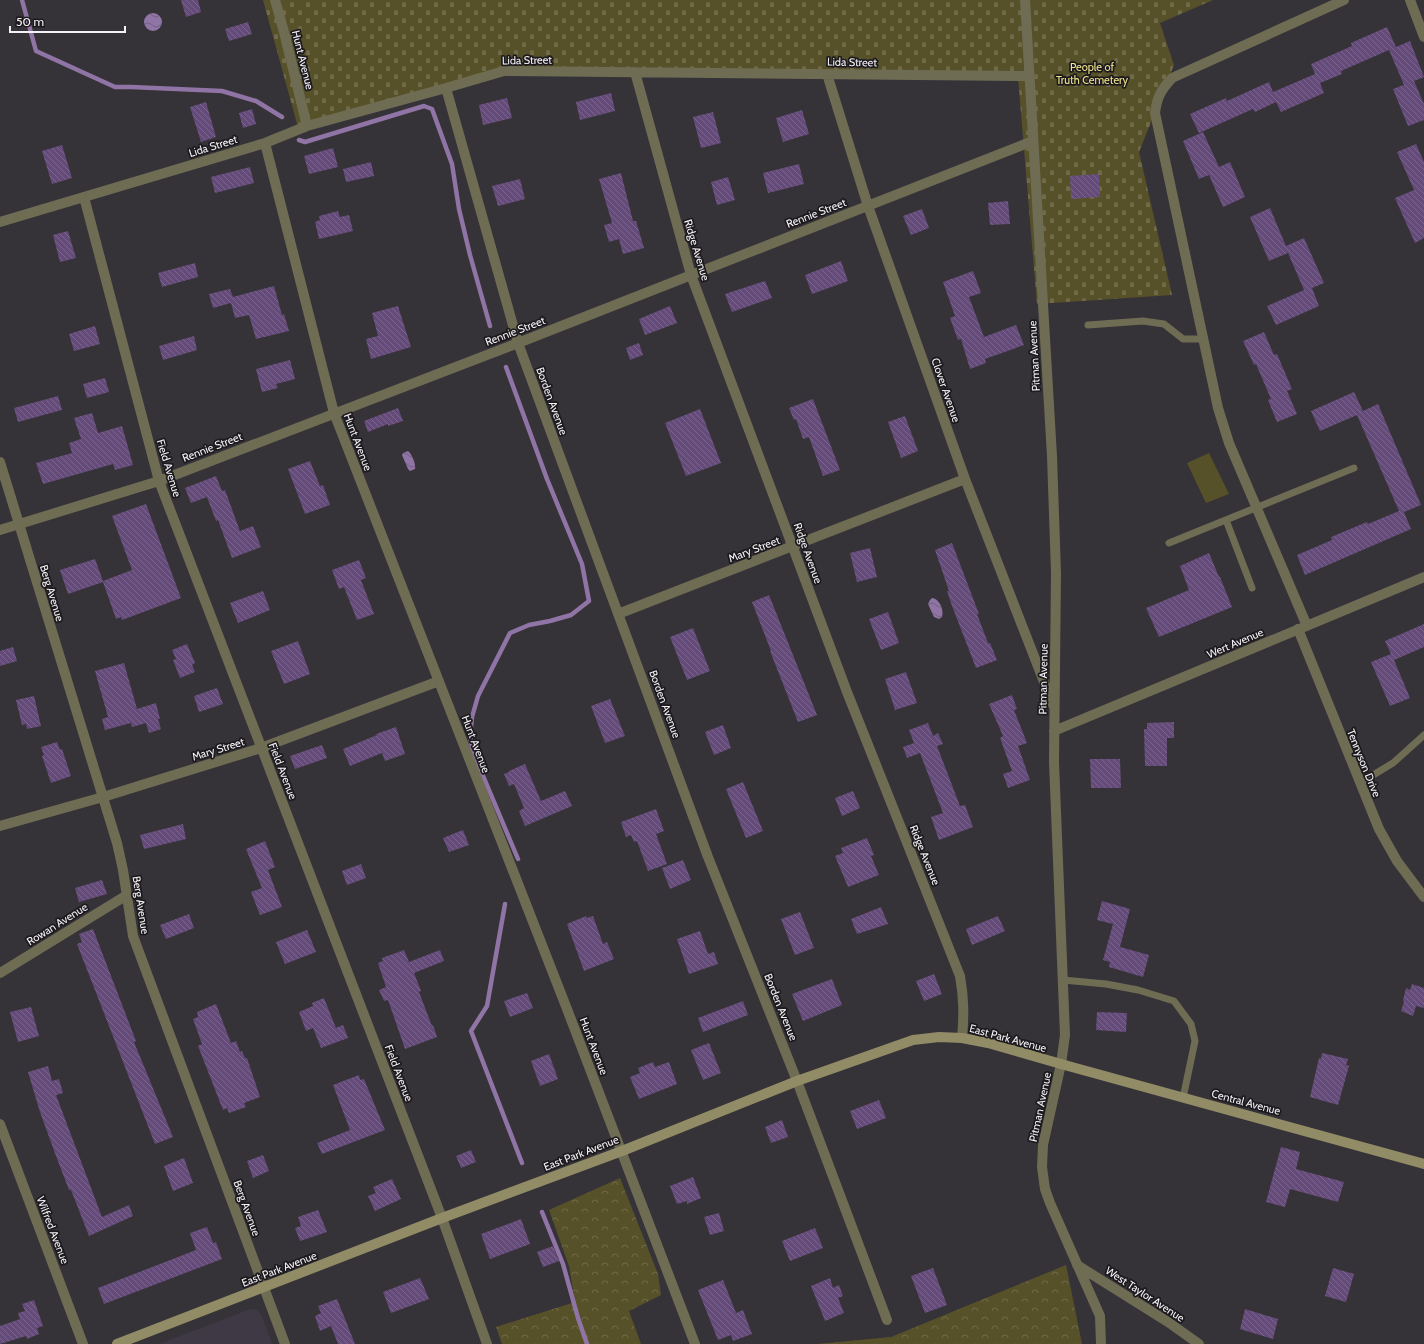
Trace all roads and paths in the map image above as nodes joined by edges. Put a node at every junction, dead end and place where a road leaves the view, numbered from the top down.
1 (275, 0) edge
2 (1025, 0) edge
3 (1344, 0) edge
4 (1410, 0) edge
5 (1424, 37) edge
6 (635, 72) junction
7 (827, 74) junction
8 (1030, 76) junction
9 (446, 88) junction
10 (307, 126) junction
11 (1033, 141) junction
12 (265, 143) junction
13 (84, 197) junction
14 (868, 206) junction
15 (0, 222) edge
16 (691, 275) junction
17 (1088, 325) dead end
18 (1203, 339) junction
19 (518, 343) junction
20 (334, 413) junction
21 (0, 462) edge
22 (1354, 468) dead end
23 (965, 480) junction
24 (159, 481) junction
25 (1257, 508) junction
26 (1226, 520) junction
27 (18, 524) junction
28 (0, 530) edge
29 (1169, 543) dead end
30 (793, 546) junction
31 (1424, 576) edge
32 (1252, 588) dead end
33 (618, 614) junction
34 (1302, 628) junction
35 (439, 681) junction
36 (1055, 709) junction
37 (1054, 731) junction
38 (1424, 735) edge
39 (261, 748) junction
40 (1360, 783) junction
41 (103, 797) junction
42 (0, 826) edge
43 (127, 895) junction
44 (1424, 897) edge
45 (0, 973) edge
46 (1063, 980) junction
47 (962, 1038) junction
48 (1061, 1064) junction
49 (797, 1081) junction
50 (1182, 1098) junction
51 (0, 1124) edge
52 (622, 1151) junction
53 (1424, 1164) edge
54 (442, 1218) junction
55 (1077, 1265) junction
56 (263, 1288) junction
57 (886, 1320) dead end
58 (83, 1344) edge
59 (117, 1344) edge
60 (285, 1344) edge
61 (487, 1344) edge
62 (695, 1344) edge
63 (1101, 1344) edge
64 (1199, 1344) edge

1 - 10 street, Hunt Avenue
2 - 8 street, Pitman Avenue
3 - 18 street, Tennyson Drive
4 - 5 street
6 - 7 street, Lida Street
6 - 9 street, Lida Street
6 - 16 street, Ridge Avenue
7 - 8 street, Lida Street
7 - 14 street, Clover Avenue
8 - 11 street, Pitman Avenue
9 - 10 street, Lida Street
9 - 19 street, Borden Avenue
10 - 12 street, Lida Street
11 - 14 street, Rennie Street
11 - 36 street, Pitman Avenue
12 - 13 street, Lida Street
12 - 20 street, Hunt Avenue
13 - 15 street, Lida Street
13 - 24 street, Field Avenue
14 - 16 street, Rennie Street
14 - 23 street, Clover Avenue
16 - 19 street, Rennie Street
16 - 30 street, Ridge Avenue
17 - 18 lane
18 - 25 street, Tennyson Drive
19 - 20 street, Rennie Street
19 - 33 street, Borden Avenue
20 - 24 street, Rennie Street
20 - 35 street, Hunt Avenue
21 - 27 street, Berg Avenue
22 - 25 lane
23 - 30 street, Mary Street
23 - 36 street, Clover Avenue
24 - 27 street, Rennie Street
24 - 39 street, Field Avenue
25 - 26 lane
25 - 34 street, Tennyson Drive
26 - 29 lane
26 - 32 lane
27 - 28 street, Rennie Street
27 - 41 street, Berg Avenue
30 - 33 street, Mary Street
30 - 47 street, Ridge Avenue
31 - 34 street, Wert Avenue
33 - 49 street, Borden Avenue
34 - 37 street, Wert Avenue
34 - 40 street, Tennyson Drive
35 - 39 street, Mary Street
35 - 52 street, Hunt Avenue
36 - 37 street, Pitman Avenue
37 - 46 street, Pitman Avenue
38 - 40 lane
39 - 41 street, Mary Street
39 - 54 street, Field Avenue
40 - 44 street, Tennyson Drive
41 - 42 street, Mary Street
41 - 43 street, Berg Avenue
43 - 45 street, Rowan Avenue
43 - 56 street, Berg Avenue
46 - 48 street, Pitman Avenue
46 - 50 lane
47 - 48 street, East Park Avenue
47 - 49 street, East Park Avenue
48 - 50 street, Central Avenue
48 - 55 street, Pitman Avenue
49 - 52 street, East Park Avenue
49 - 57 street, Borden Avenue
50 - 53 street, Central Avenue
51 - 58 street, Wilfred Avenue
52 - 54 street, East Park Avenue
52 - 62 street, Hunt Avenue
54 - 56 street, East Park Avenue
54 - 61 street, Field Avenue
55 - 63 street, Pitman Avenue
55 - 64 street, West Taylor Avenue
56 - 59 street, East Park Avenue
56 - 60 street, Berg Avenue

